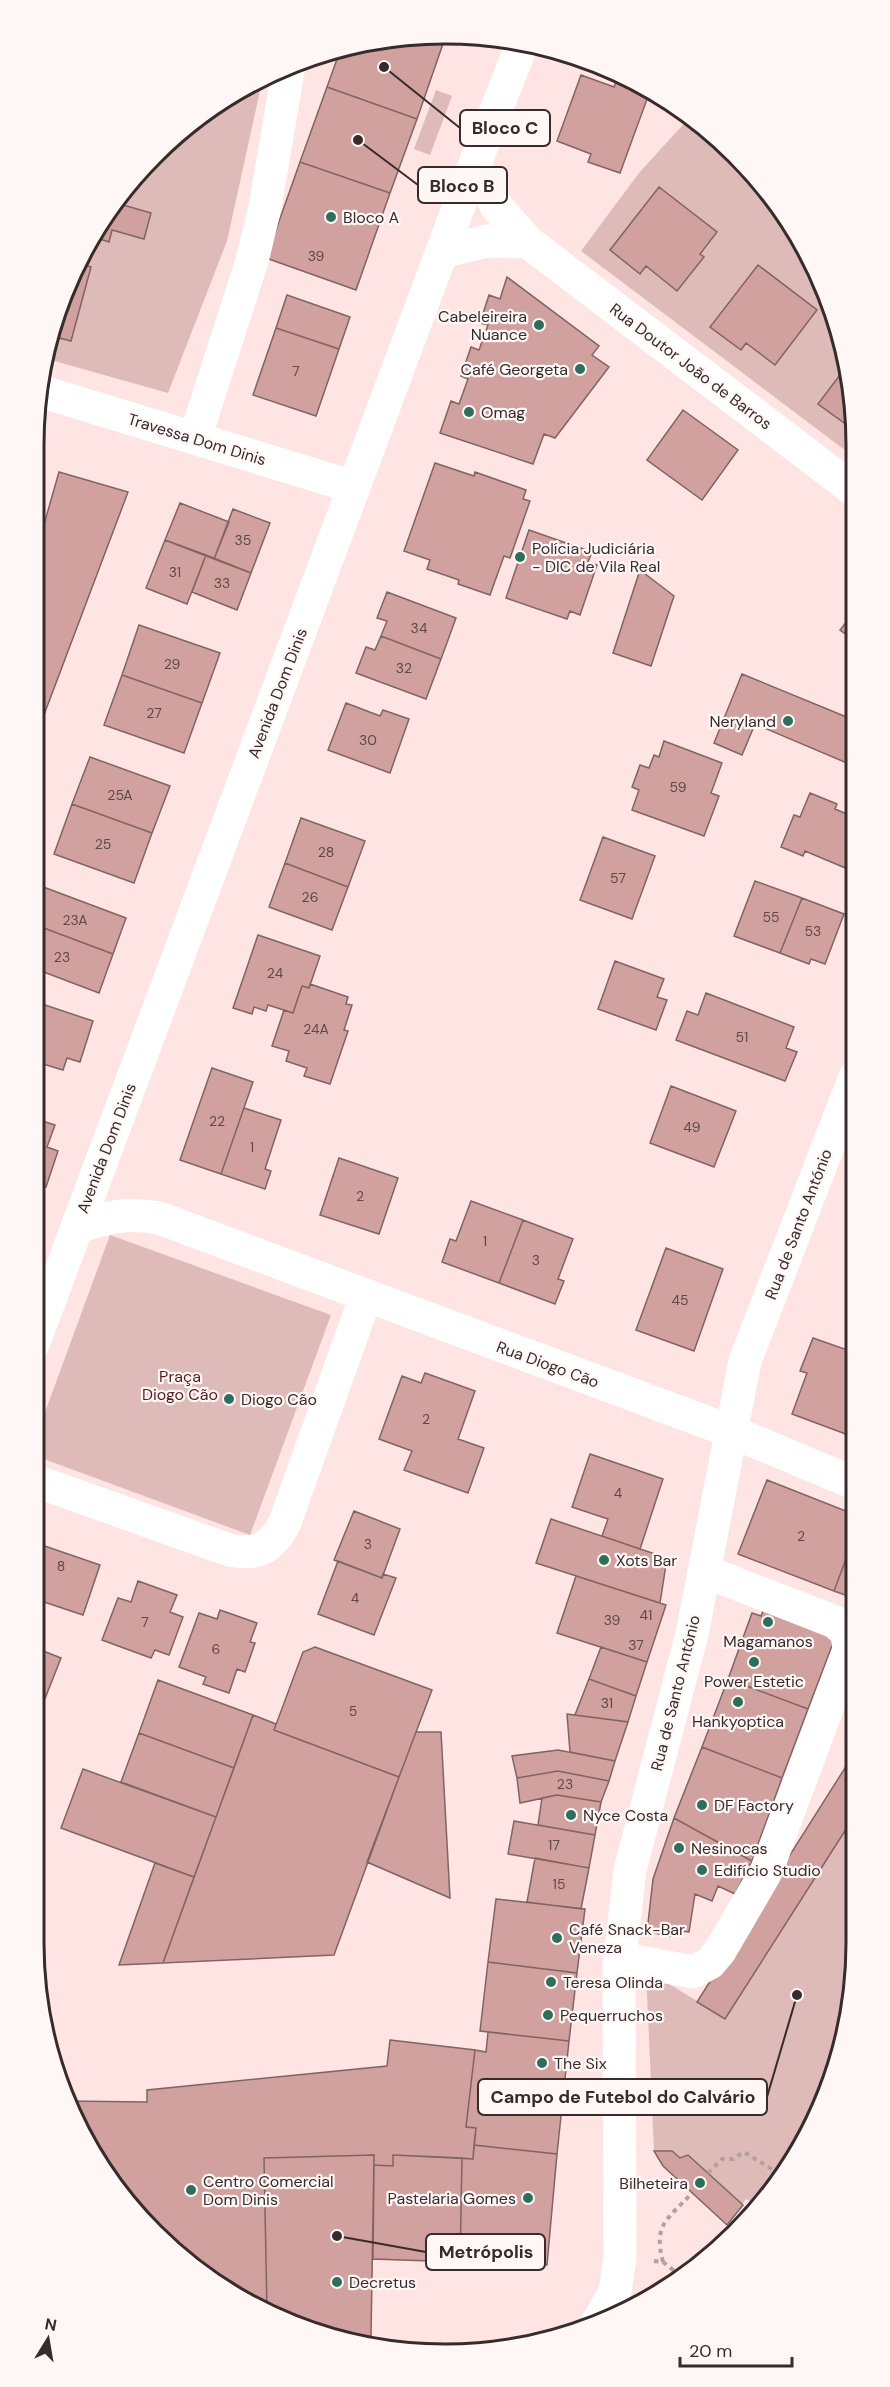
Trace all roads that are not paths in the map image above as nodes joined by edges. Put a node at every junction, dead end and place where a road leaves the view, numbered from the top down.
1 (520, 50) edge
2 (287, 76) edge
3 (474, 166) junction
4 (528, 242) junction
5 (442, 252) junction
6 (47, 393) edge
7 (195, 438) junction
8 (846, 484) edge
9 (354, 487) junction
10 (846, 1100) edge
11 (76, 1228) junction
12 (366, 1296) junction
13 (44, 1315) edge
14 (730, 1431) junction
15 (846, 1480) edge
16 (44, 1484) edge
17 (704, 1571) junction
18 (846, 1631) edge
19 (846, 1658) edge
20 (620, 1958) junction
21 (604, 2311) edge

1 - 3 street, Avenida Dom Dinis
2 - 7 street
3 - 4 street, Rua Doutor João de Barros
3 - 5 street, Avenida Dom Dinis
4 - 5 street
4 - 8 street, Rua Doutor João de Barros
5 - 9 street, Avenida Dom Dinis
6 - 7 street, Travessa Dom Dinis
7 - 9 street, Travessa Dom Dinis
9 - 11 street, Avenida Dom Dinis
10 - 14 street, Rua de Santo António
11 - 12 street
11 - 13 street, Avenida Dom Dinis
12 - 14 street, Rua Diogo Cão
12 - 16 street
14 - 15 street, Rua Diogo Cão
14 - 17 street, Rua de Santo António
17 - 18 street
17 - 20 street, Rua de Santo António
19 - 20 street
20 - 21 street, Rua de Santo António

